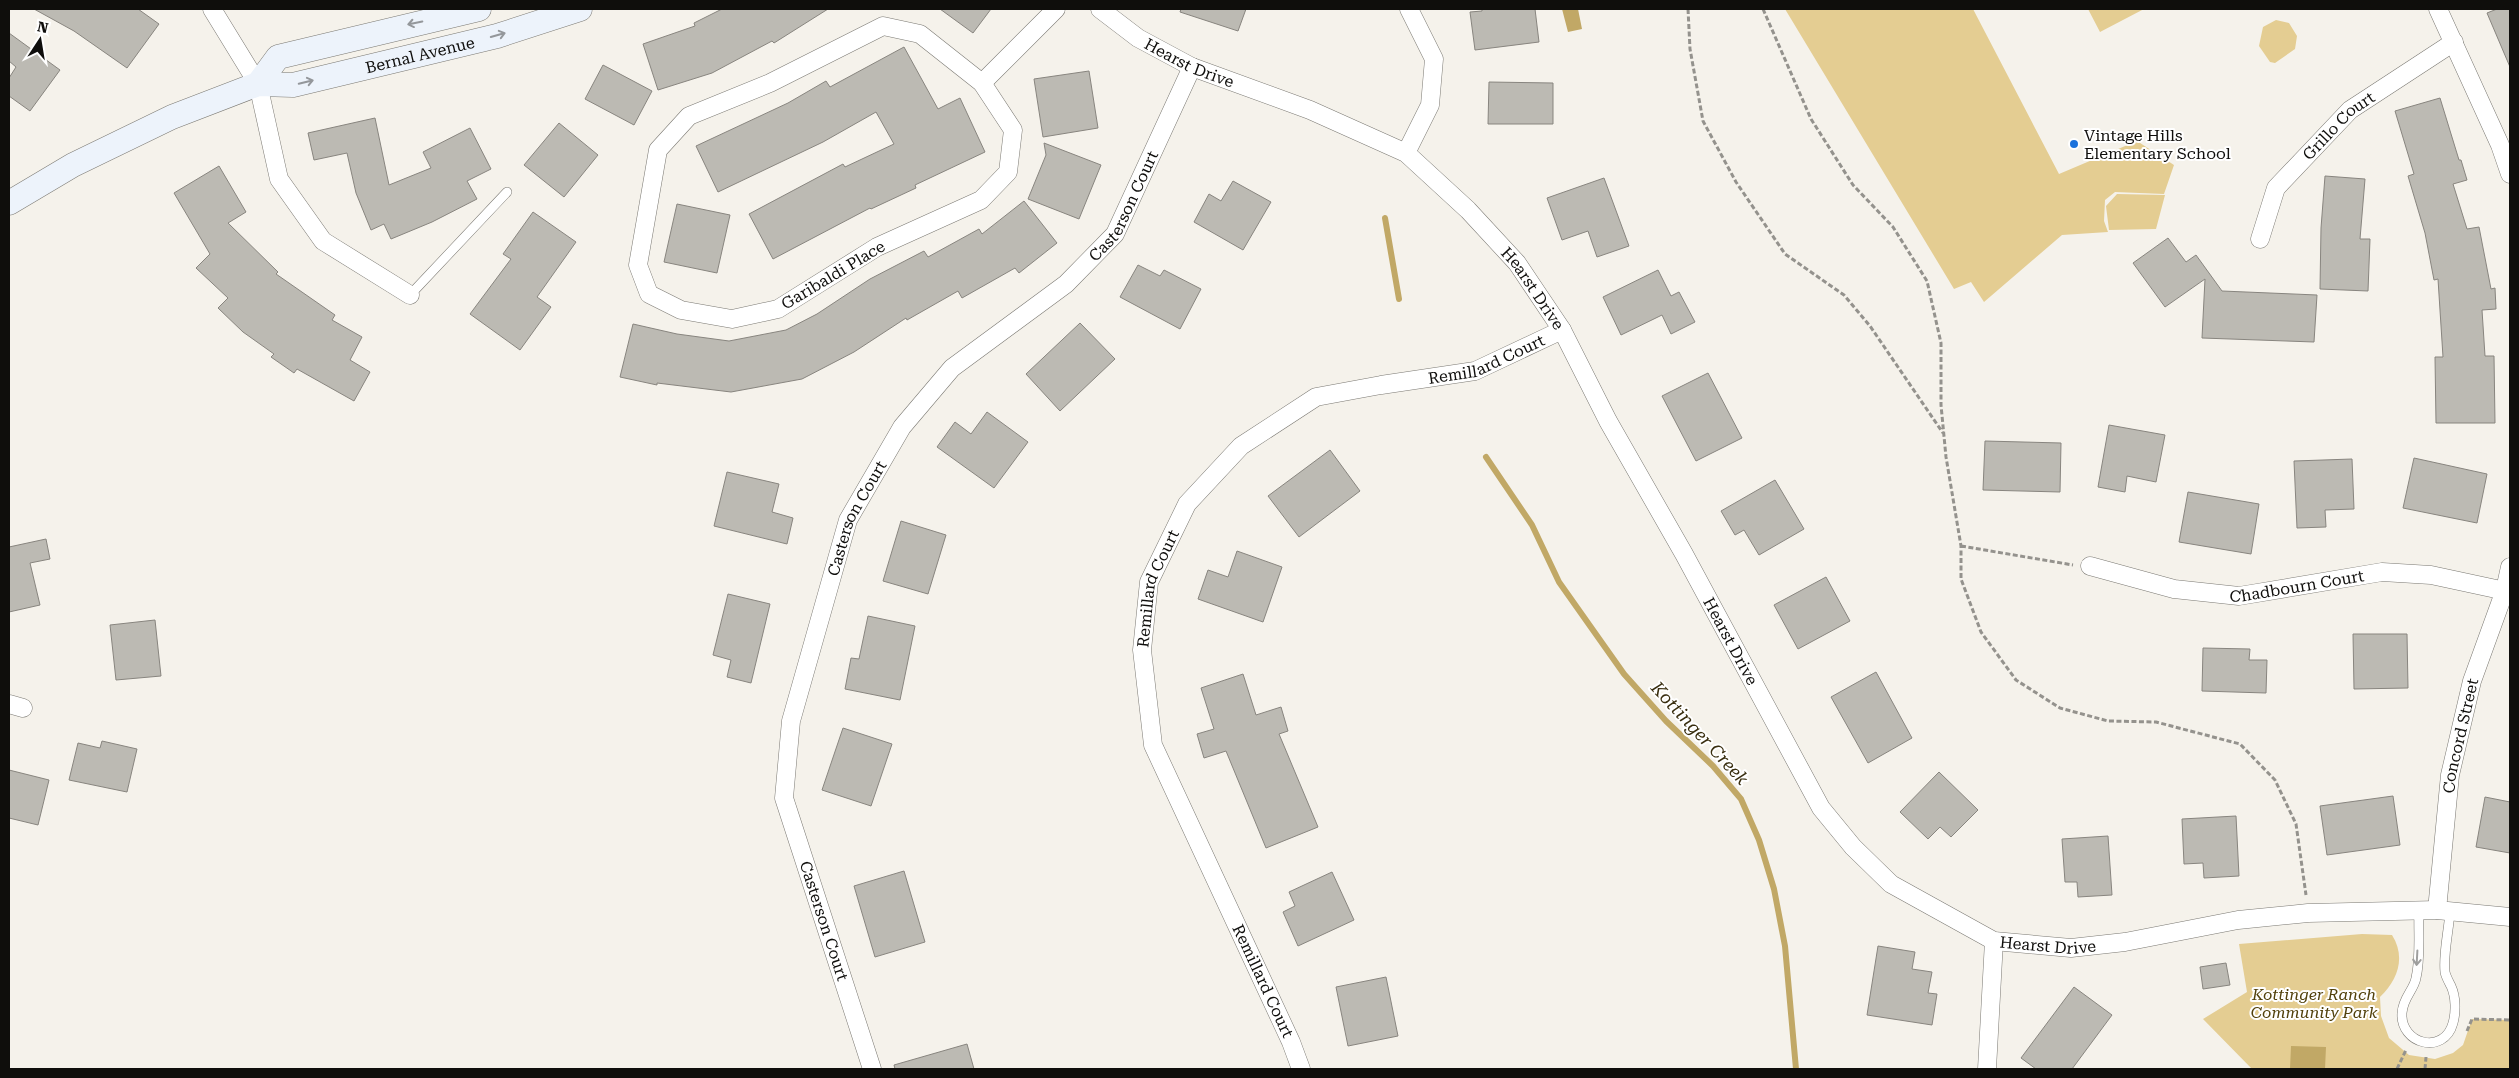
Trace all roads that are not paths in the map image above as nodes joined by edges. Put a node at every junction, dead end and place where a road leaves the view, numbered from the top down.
1 (212, 9) edge
2 (479, 9) edge
3 (580, 9) edge
4 (1056, 9) edge
5 (1100, 9) edge
6 (1409, 9) edge
7 (2438, 9) edge
8 (2454, 42) junction
9 (1192, 67) junction
10 (982, 83) junction
11 (258, 84) junction
12 (1406, 154) junction
13 (2510, 174) edge
14 (507, 192) dead end
15 (9, 203) edge
16 (2260, 239) dead end
17 (410, 295) joint
18 (1562, 330) junction
19 (2090, 566) road end
20 (2510, 568) edge
21 (2508, 591) edge
22 (2419, 910) junction
23 (2444, 910) junction
24 (2510, 917) edge
25 (1994, 941) junction
26 (872, 1069) edge
27 (1301, 1069) edge
28 (1987, 1069) edge

1 - 11 street
2 -> 11 main road, Bernal Avenue
11 -> 3 main road, Bernal Avenue
4 - 10 street
5 - 9 street, Hearst Drive
6 - 12 street
7 - 8 street
8 - 13 street
8 - 16 street, Grillo Court
9 - 12 street, Hearst Drive
9 - 26 street, Casterson Court
10 - 10 street, Garibaldi Place
11 - 15 main road, Bernal Avenue
11 - 17 street
12 - 18 street, Hearst Drive
14 - 17 lane
18 - 25 street, Hearst Drive
18 - 27 street, Remillard Court
19 - 21 street, Chadbourn Court
20 - 21 street, Concord Street
21 - 23 street, Concord Street
22 - 23 street, Hearst Drive
22 -> 23 lane
22 - 25 street, Hearst Drive
23 - 24 street, Hearst Drive
25 - 28 street

